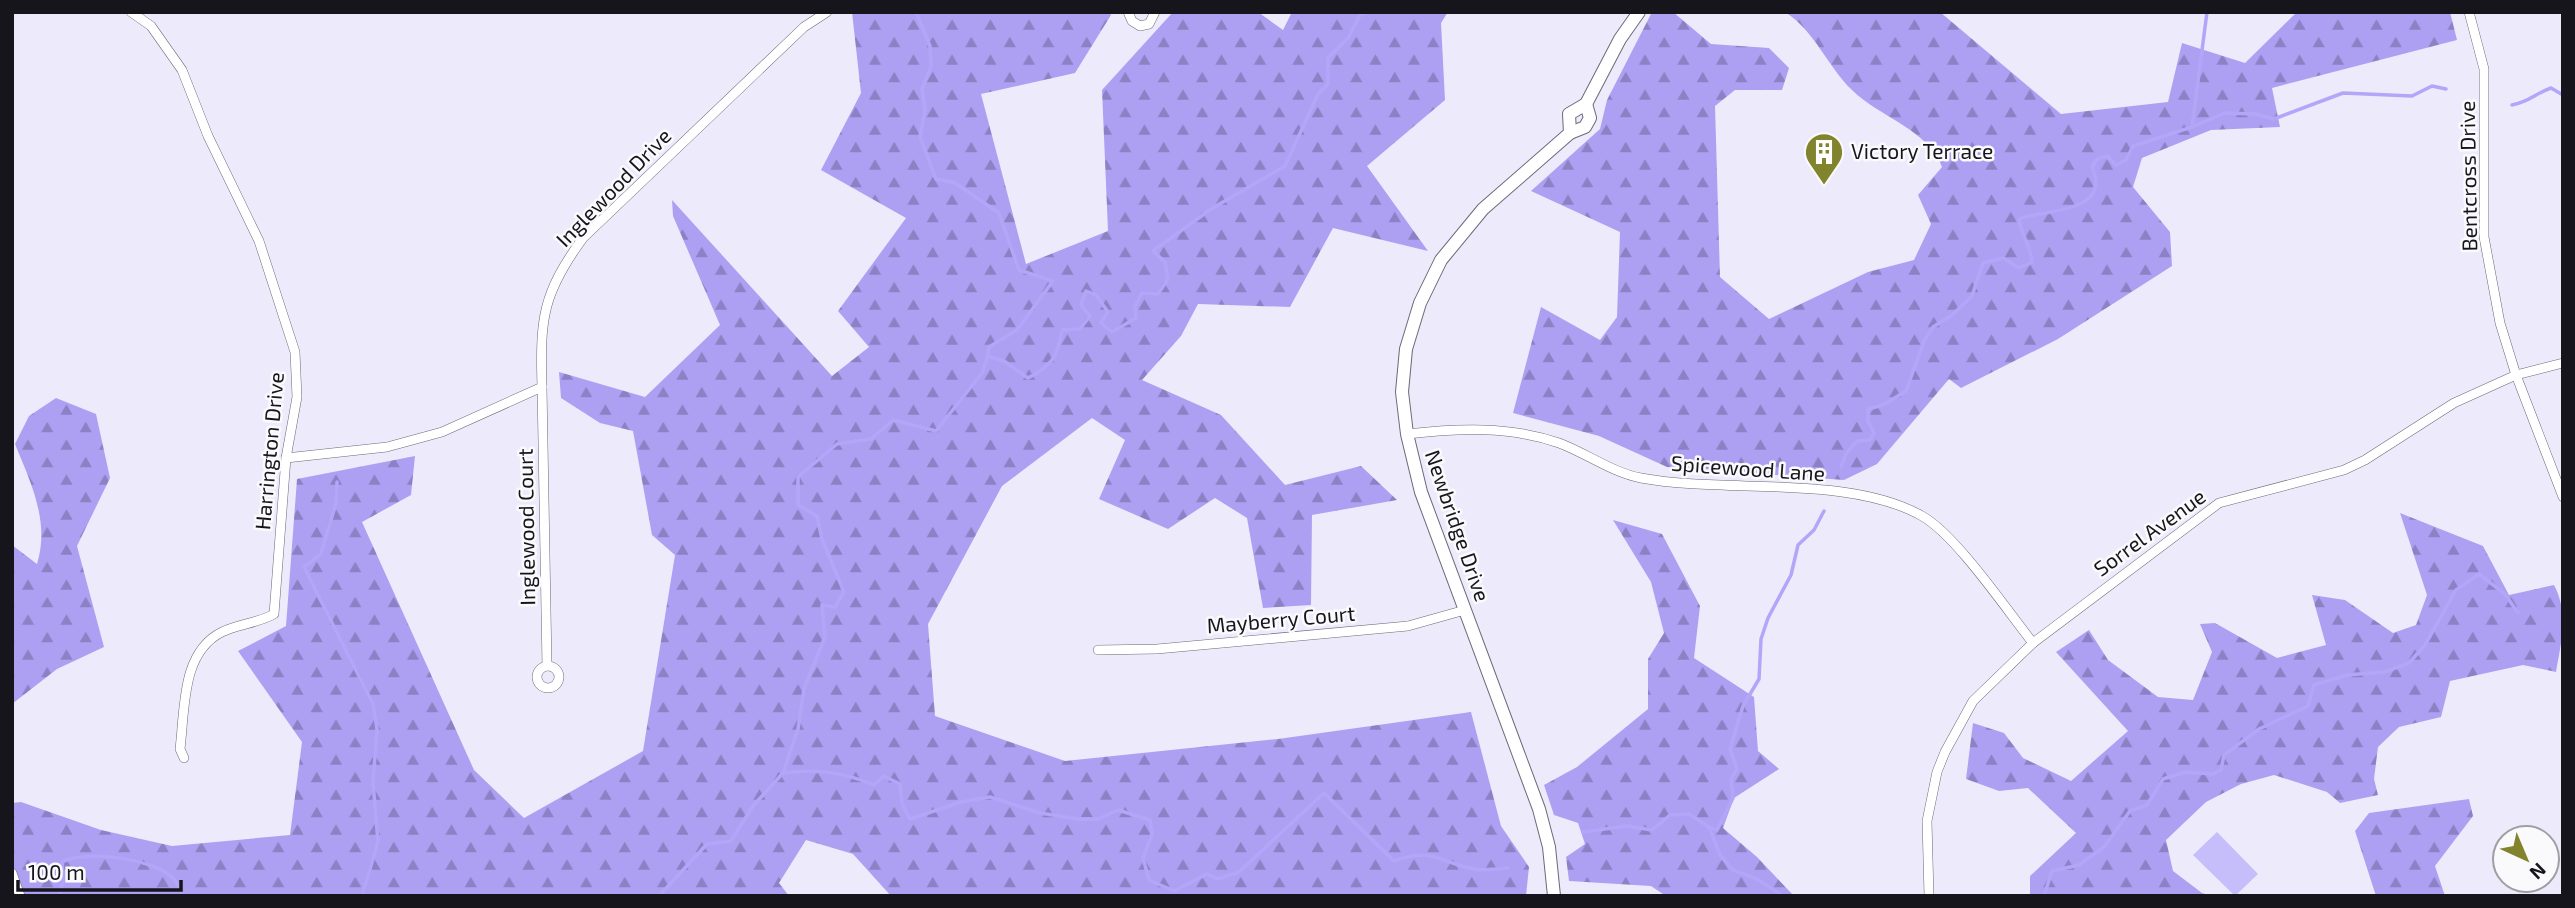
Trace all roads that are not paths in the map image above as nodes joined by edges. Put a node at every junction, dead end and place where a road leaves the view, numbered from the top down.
1 (131, 12) edge
2 (827, 12) edge
3 (1128, 12) edge
4 (1155, 12) edge
5 (1639, 12) edge
6 (2469, 12) edge
7 (2563, 363) edge
8 (2516, 375) junction
9 (542, 387) junction
10 (1407, 434) junction
11 (286, 458) junction
12 (2563, 497) edge
13 (1465, 610) junction
14 (2033, 643) junction
15 (1098, 650) dead end
16 (547, 666) dead end
17 (184, 758) dead end
18 (12, 873) edge
19 (20, 896) edge
20 (1554, 896) edge
21 (1929, 896) edge

1 - 11 street, Harrington Drive
2 - 9 street, Inglewood Drive
3 - 4 street
5 - 10 street, Newbridge Drive
6 - 8 street, Bentcross Drive
7 - 8 street, Sorrel Avenue
8 - 12 street, Bentcross Drive
8 - 14 street, Sorrel Avenue
9 - 11 street
9 - 16 street, Inglewood Court
10 - 13 street, Newbridge Drive
10 - 14 street, Spicewood Lane
11 - 17 street, Harrington Drive
13 - 15 street, Mayberry Court
13 - 20 street, Newbridge Drive
14 - 21 street, Sorrel Avenue
18 - 19 street

